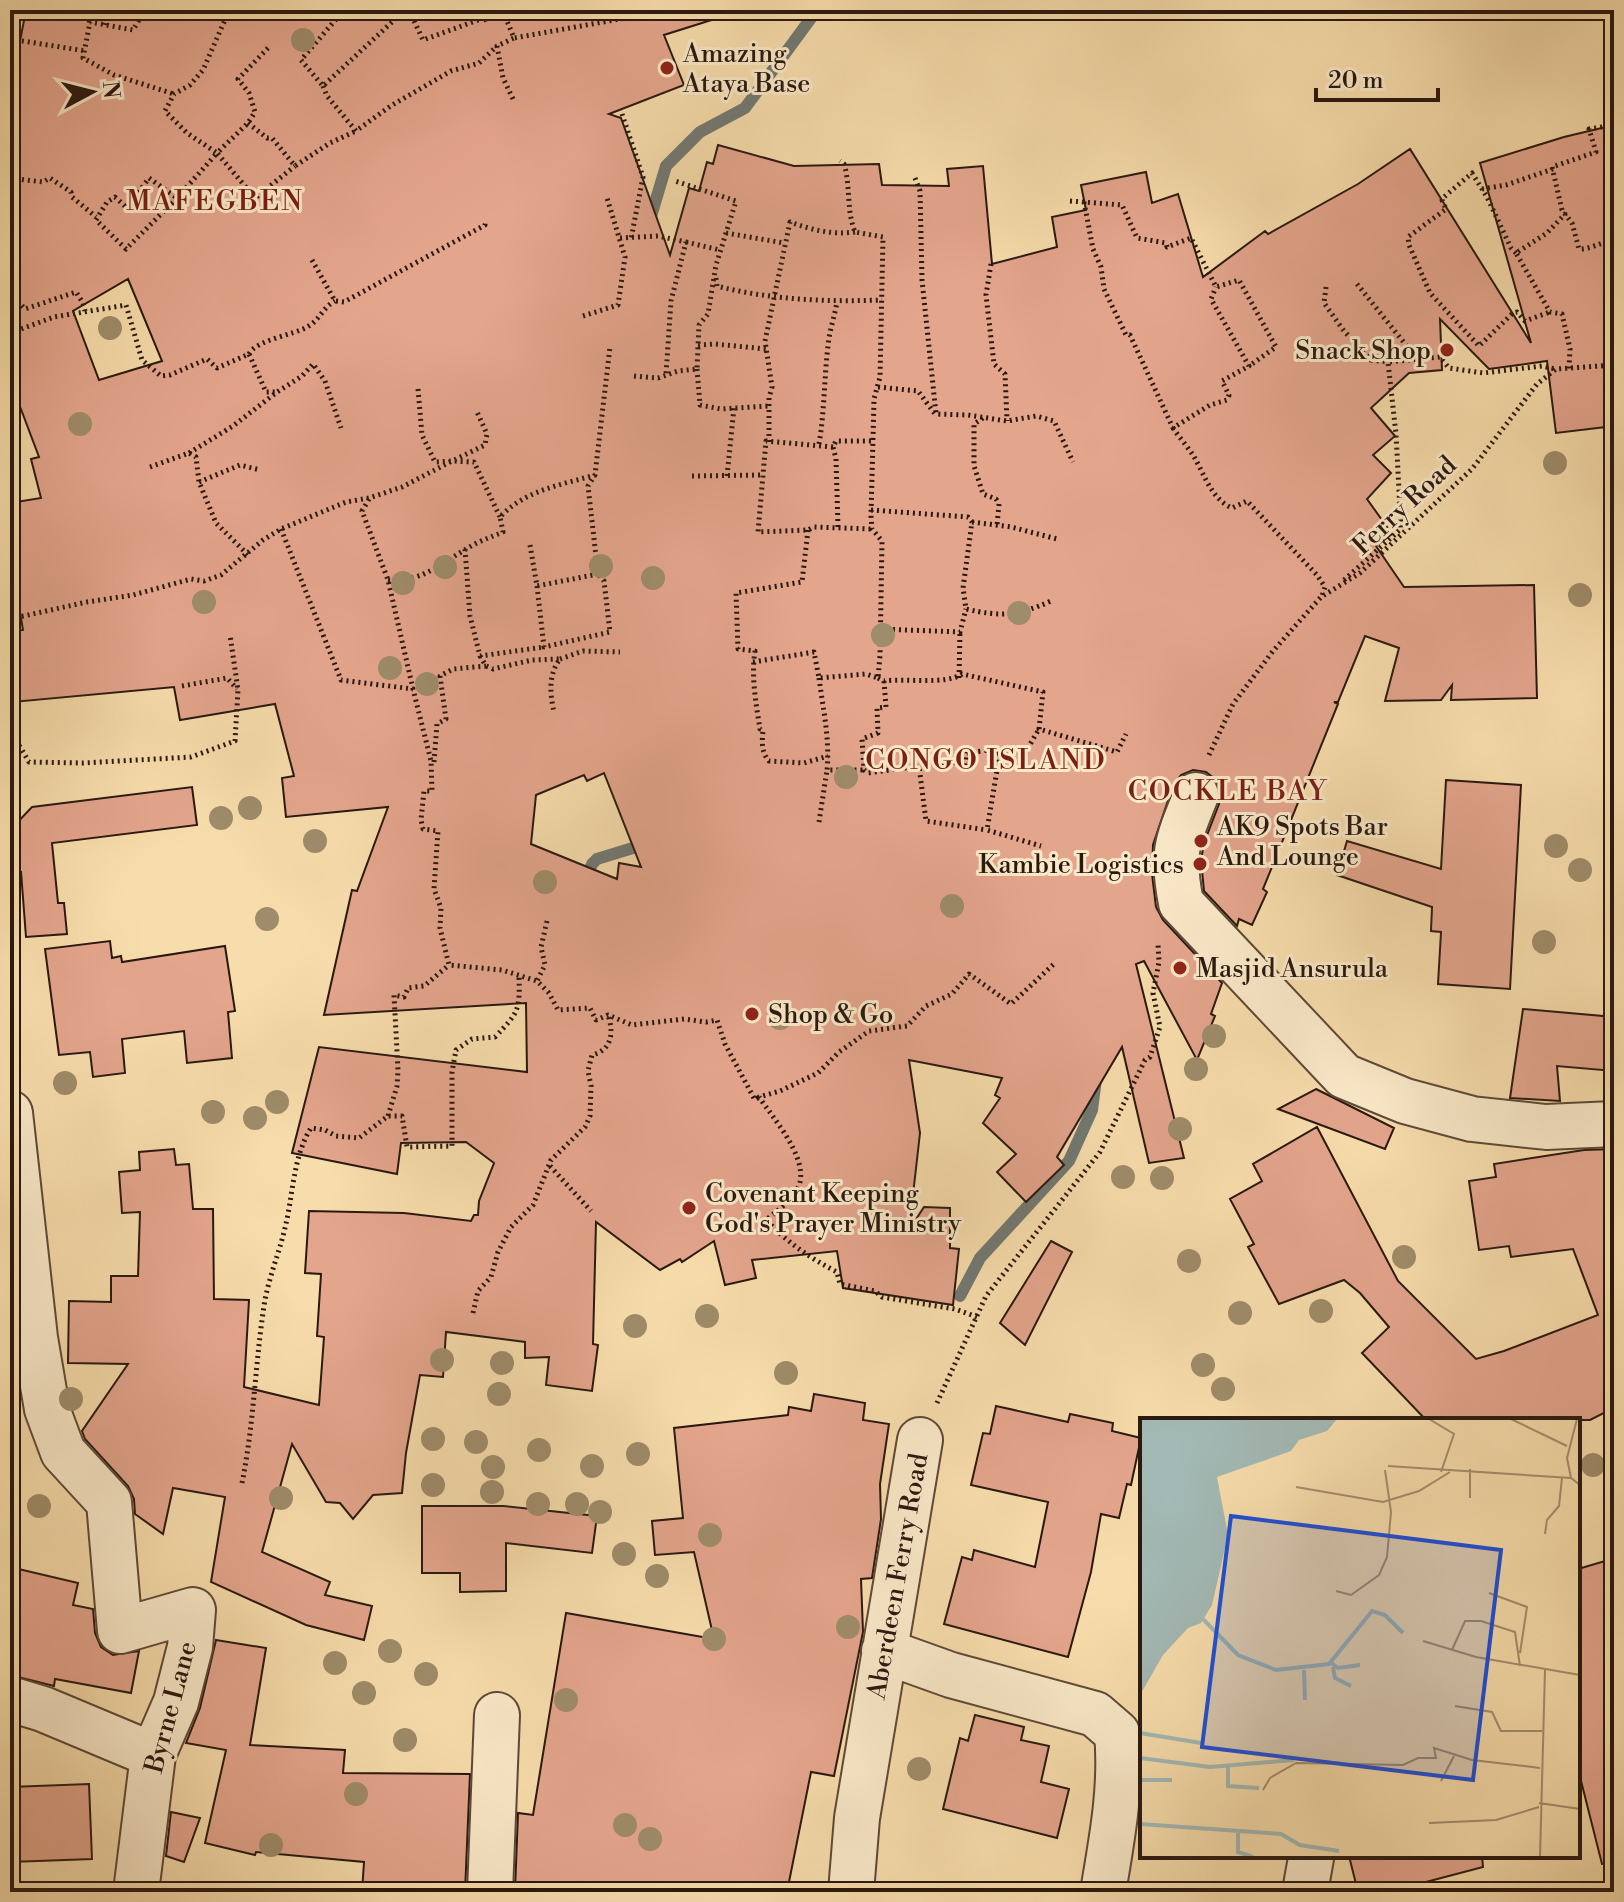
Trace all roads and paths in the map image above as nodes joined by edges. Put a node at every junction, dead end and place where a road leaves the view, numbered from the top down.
1 (82, 10) edge
2 (109, 10) edge
3 (145, 10) edge
4 (225, 10) edge
5 (344, 10) edge
6 (407, 10) edge
7 (503, 10) edge
8 (631, 17) dead end
9 (90, 22) junction
10 (105, 25) junction
11 (514, 38) junction
12 (10, 39) edge
13 (497, 46) junction
14 (268, 48) dead end
15 (86, 51) junction
16 (323, 86) junction
17 (174, 94) junction
18 (513, 99) dead end
19 (622, 114) dead end
20 (248, 123) junction
21 (1614, 125) edge
22 (356, 131) junction
23 (217, 153) junction
24 (840, 161) dead end
25 (295, 166) junction
26 (1553, 169) junction
27 (10, 178) edge
28 (915, 178) dead end
29 (675, 181) dead end
30 (1481, 189) junction
31 (177, 198) junction
32 (607, 198) dead end
33 (1070, 201) dead end
34 (1084, 202) junction
35 (1566, 213) junction
36 (96, 217) junction
37 (485, 221) dead end
38 (855, 232) junction
39 (726, 233) junction
40 (620, 238) junction
41 (631, 239) junction
42 (1614, 240) edge
43 (686, 242) junction
44 (784, 243) junction
45 (720, 250) junction
46 (1516, 253) junction
47 (312, 260) dead end
48 (991, 264) dead end
49 (715, 272) junction
50 (1357, 284) dead end
51 (1216, 287) junction
52 (1326, 287) dead end
53 (10, 292) edge
54 (773, 295) junction
55 (882, 300) junction
56 (335, 301) junction
57 (837, 302) junction
58 (85, 311) junction
59 (1550, 312) junction
60 (583, 316) dead end
61 (10, 333) edge
62 (698, 345) junction
63 (610, 347) dead end
64 (766, 349) junction
65 (249, 354) junction
66 (1418, 360) junction
67 (1388, 362) junction
68 (1614, 365) edge
69 (1249, 366) junction
70 (697, 369) junction
71 (1556, 369) junction
72 (1569, 369) junction
73 (666, 374) junction
74 (634, 376) dead end
75 (878, 387) junction
76 (418, 389) dead end
77 (277, 392) junction
78 (768, 406) junction
79 (734, 408) junction
80 (477, 412) dead end
81 (936, 414) junction
82 (984, 418) junction
83 (1007, 421) junction
84 (341, 428) dead end
85 (1173, 428) junction
86 (873, 441) junction
87 (769, 442) junction
88 (819, 444) junction
89 (833, 447) junction
90 (189, 453) junction
91 (452, 461) junction
92 (1073, 462) dead end
93 (150, 467) dead end
94 (260, 470) dead end
95 (595, 475) junction
96 (762, 475) junction
97 (692, 476) dead end
98 (727, 476) junction
99 (199, 482) junction
100 (369, 498) junction
101 (871, 510) junction
102 (500, 517) junction
103 (972, 522) junction
104 (997, 525) junction
105 (838, 527) junction
106 (281, 529) junction
107 (872, 529) junction
108 (808, 530) junction
109 (1057, 539) dead end
110 (530, 545) dead end
111 (465, 549) junction
112 (248, 555) junction
113 (598, 574) junction
114 (388, 580) junction
115 (537, 586) junction
116 (1321, 597) junction
117 (1051, 601) dead end
118 (966, 609) junction
119 (10, 619) edge
120 (881, 629) junction
121 (960, 632) junction
122 (230, 635) dead end
123 (544, 647) junction
124 (620, 652) dead end
125 (480, 656) junction
126 (560, 659) junction
127 (753, 662) junction
128 (486, 666) junction
129 (819, 678) junction
130 (959, 678) junction
131 (881, 680) junction
132 (182, 686) dead end
133 (413, 689) junction
134 (238, 690) junction
135 (554, 712) dead end
136 (1039, 729) junction
137 (10, 730) edge
138 (1126, 734) dead end
139 (1000, 752) junction
140 (828, 756) junction
141 (942, 764) dead end
142 (827, 770) junction
143 (864, 770) junction
144 (432, 791) junction
145 (1196, 795) joint
146 (819, 822) dead end
147 (987, 830) junction
148 (1041, 846) dead end
149 (1181, 903) junction
150 (547, 921) dead end
151 (1056, 962) dead end
152 (449, 965) junction
153 (519, 975) junction
154 (537, 981) junction
155 (608, 1015) junction
156 (759, 1097) junction
157 (10, 1113) edge
158 (388, 1116) junction
159 (1614, 1124) edge
160 (550, 1166) junction
161 (591, 1211) dead end
162 (473, 1313) dead end
163 (977, 1317) junction
164 (920, 1440) joint
165 (242, 1483) dead end
166 (884, 1651) junction
167 (10, 1699) edge
168 (497, 1715) dead end
169 (153, 1755) junction
170 (136, 1892) edge
171 (490, 1892) edge
172 (851, 1892) edge
173 (1103, 1892) edge

1 - 9 path
2 - 10 path
3 - 10 path
4 - 17 path
5 - 16 path
6 - 7 path
6 - 16 path
7 - 11 path
8 - 11 path
9 - 10 path
9 - 15 path
11 - 13 path
12 - 15 path
13 - 18 path
13 - 22 path
14 - 20 path
15 - 17 path
16 - 22 path
17 - 23 path
19 - 41 path
20 - 23 path
20 - 25 path
21 - 26 path
22 - 25 path
23 - 25 path
23 - 31 path
24 - 38 path
26 - 30 path
26 - 35 path
27 - 36 path
28 - 81 path
29 - 39 path
30 - 46 path
30 - 59 path
31 - 36 path
31 - 36 path
32 - 40 path
33 - 34 path
34 - 51 path
34 - 85 path
35 - 42 path
35 - 46 path
37 - 56 path
38 - 44 path
38 - 55 path
39 - 44 path
39 - 45 path
40 - 41 path
40 - 60 path
41 - 43 path
43 - 45 path
43 - 73 path
44 - 54 path
45 - 49 path
46 - 59 path
47 - 56 path
48 - 83 path
49 - 54 path
49 - 62 path
50 - 66 path
51 - 69 path
51 - 69 path
52 - 67 path
53 - 58 path
54 - 57 path
54 - 64 path
55 - 57 path
55 - 75 path
56 - 65 path
57 - 88 path
58 - 61 path
58 - 65 path
59 - 72 path
62 - 64 path
62 - 70 path
63 - 95 path
64 - 78 path
65 - 77 path
66 - 67 path
66 - 71 path
67 - 116 path
68 - 72 path
69 - 85 path
70 - 73 path
70 - 79 path
71 - 72 path
71 - 116 path, Ferry Road
73 - 74 path
75 - 81 path
75 - 86 path
76 - 91 path
77 - 84 path
77 - 90 path
78 - 79 path
78 - 87 path
79 - 98 path
80 - 91 path
81 - 82 path
82 - 83 path
82 - 104 path
83 - 92 path
85 - 116 path
86 - 89 path
86 - 101 path
87 - 88 path
87 - 96 path
88 - 89 path
89 - 105 path
90 - 93 path
90 - 99 path
91 - 100 path
91 - 102 path
94 - 99 path
95 - 102 path
95 - 113 path
96 - 98 path
96 - 108 path
97 - 98 path
99 - 112 path
100 - 106 path
100 - 114 path
101 - 103 path
101 - 107 path
102 - 111 path
103 - 104 path
103 - 118 path
104 - 109 path
105 - 107 path
105 - 108 path
106 - 112 path
106 - 133 path
107 - 120 path
108 - 127 path
110 - 115 path
111 - 114 path
111 - 125 path
112 - 119 path
113 - 115 path
113 - 123 path
114 - 133 path
115 - 123 path
116 - 145 path, Ferry Road
117 - 118 path
118 - 121 path
120 - 121 path
120 - 131 path
121 - 130 path
122 - 134 path
123 - 125 path
124 - 126 path
125 - 128 path
126 - 128 path
126 - 135 path
127 - 129 path
127 - 140 path
128 - 144 path
129 - 131 path
129 - 140 path
130 - 131 path
130 - 136 path
131 - 143 path
132 - 134 path
133 - 144 path
134 - 137 path
136 - 138 path
136 - 139 path
139 - 141 path
139 - 147 path
140 - 142 path
142 - 143 path
142 - 146 path
143 - 147 path
144 - 152 path
145 - 149 street
147 - 148 path
149 - 159 street
149 - 163 path, Aberdeen Ferry Road
150 - 154 path
151 - 156 path
152 - 153 path
152 - 158 path
153 - 154 path
153 - 158 path
154 - 155 path
155 - 156 path
155 - 160 path
156 - 163 path
157 - 169 street, Byrne Lane
158 - 165 path
160 - 161 path
160 - 162 path
163 - 164 path, Aberdeen Ferry Road
164 - 166 street, Aberdeen Ferry Road
166 - 172 street, Aberdeen Ferry Road
166 - 173 street
167 - 169 street
168 - 171 street
169 - 170 street, Byrne Lane

